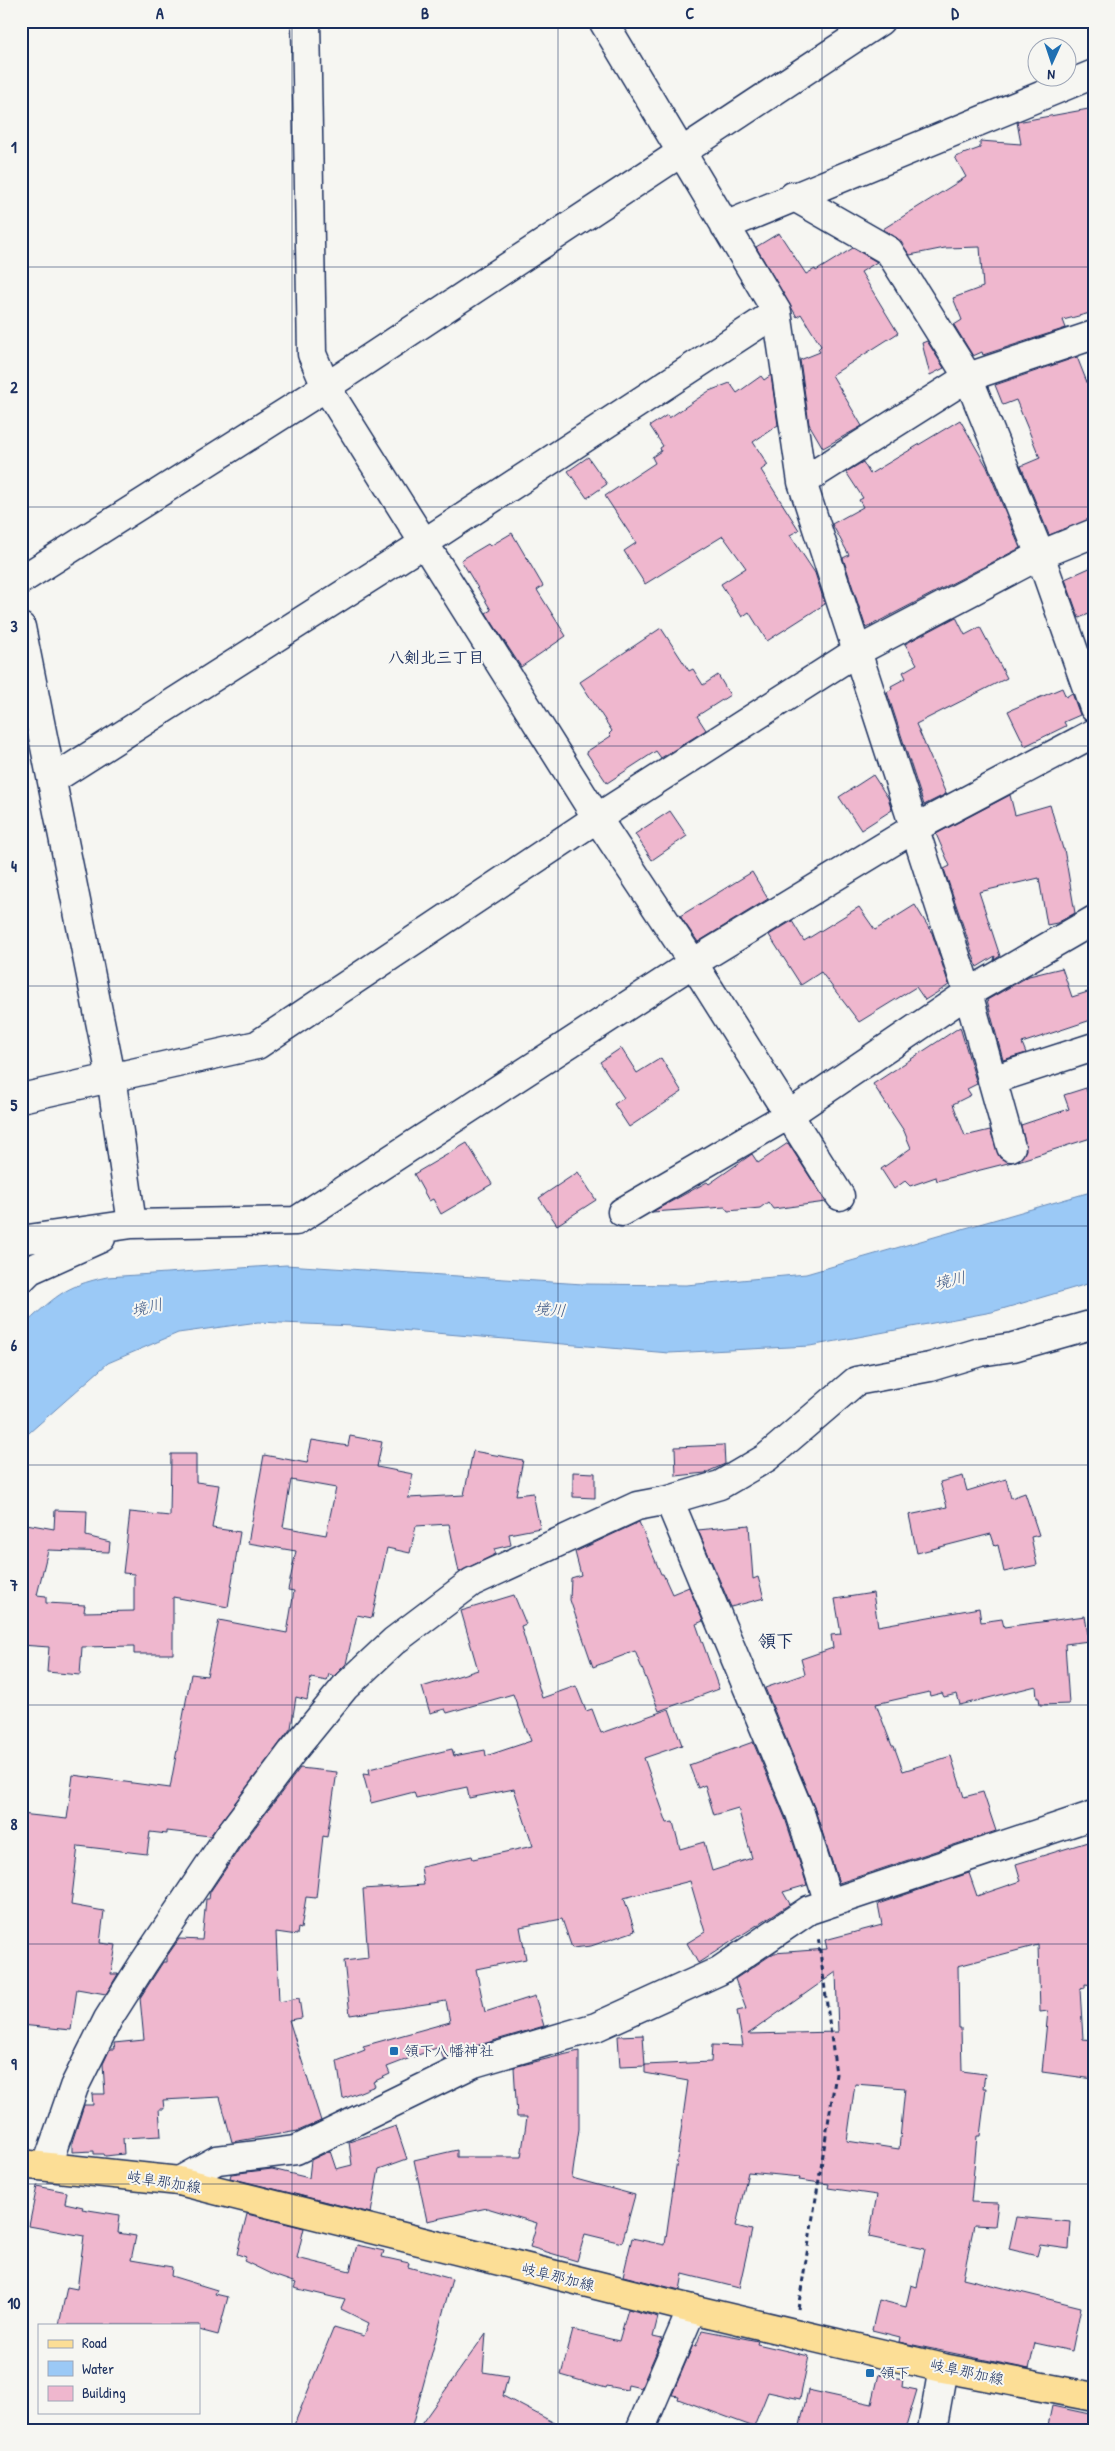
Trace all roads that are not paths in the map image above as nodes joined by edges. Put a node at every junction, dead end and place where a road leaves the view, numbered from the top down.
1 (306, 21) edge
2 (603, 21) edge
3 (880, 21) edge
4 (1094, 74) edge
5 (682, 152) junction
6 (793, 196) junction
7 (725, 226) junction
8 (777, 312) junction
9 (1094, 335) edge
10 (968, 377) junction
11 (326, 387) junction
12 (802, 482) junction
13 (1094, 533) edge
14 (424, 543) junction
15 (1040, 555) junction
16 (21, 580) edge
17 (21, 627) edge
18 (856, 652) junction
19 (1094, 708) edge
20 (1094, 733) edge
21 (52, 780) junction
22 (597, 818) junction
23 (913, 829) junction
24 (1094, 920) edge
25 (693, 963) junction
26 (968, 993) junction
27 (1094, 1046) edge
28 (111, 1076) junction
29 (992, 1080) junction
30 (21, 1098) edge
31 (790, 1114) junction
32 (1011, 1147) dead end
33 (840, 1196) dead end
34 (622, 1212) dead end
35 (132, 1224) junction
36 (21, 1240) edge
37 (21, 1279) edge
38 (1094, 1324) edge
39 (669, 1500) junction
40 (1094, 1815) edge
41 (819, 1906) junction
42 (34, 2165) edge
43 (178, 2181) junction
44 (692, 2309) junction
45 (943, 2368) junction
46 (1094, 2397) edge
47 (640, 2430) edge
48 (932, 2430) edge

1 - 11 street
2 - 5 street
3 - 5 street
4 - 6 street
5 - 7 street
5 - 11 street
6 - 7 street
6 - 10 street
7 - 8 street
8 - 12 street
8 - 14 street
9 - 10 street
10 - 12 street
10 - 15 street
11 - 14 street
11 - 16 street
12 - 18 street
13 - 15 street
14 - 21 street
14 - 22 street
15 - 18 street
15 - 19 street
17 - 21 street
18 - 22 street
18 - 23 street
20 - 23 street
21 - 28 street
22 - 25 street
22 - 28 street
23 - 25 street
23 - 26 street
24 - 26 street
25 - 31 street
25 - 35 street
26 - 29 street
26 - 31 street
27 - 29 street
28 - 30 street
28 - 35 street
29 - 32 street
31 - 33 street
31 - 34 street
35 - 36 street
35 - 37 street
38 - 39 street
39 - 41 street
39 - 42 street
40 - 41 street
41 - 43 street
42 - 43 main road, 岐阜那加線
43 - 44 main road, 岐阜那加線
44 - 45 main road, 岐阜那加線
44 - 47 street
45 - 46 main road, 岐阜那加線
45 - 48 street

